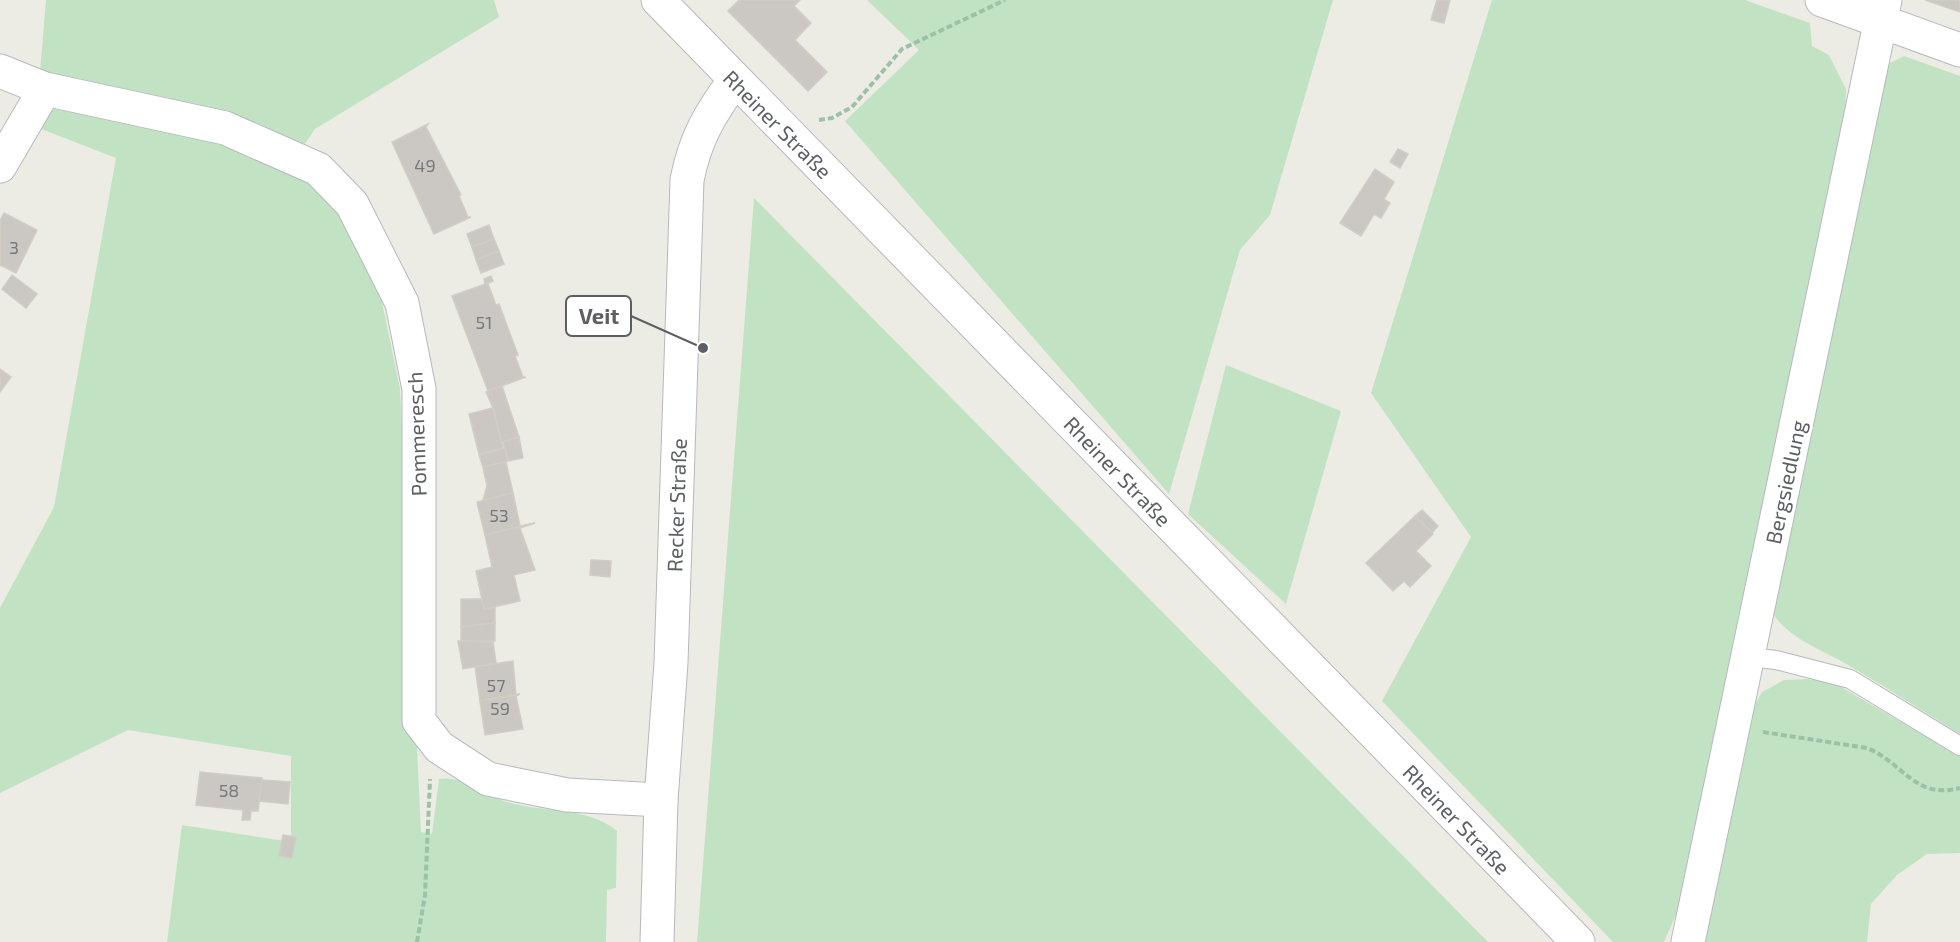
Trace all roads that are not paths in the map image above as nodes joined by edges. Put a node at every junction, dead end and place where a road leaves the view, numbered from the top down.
1 (658, 0) edge
2 (1822, 0) edge
3 (1883, 10) edge
4 (1960, 50) edge
5 (0, 70) edge
6 (735, 80) junction
7 (45, 89) junction
8 (0, 166) edge
9 (1749, 657) junction
10 (1960, 746) edge
11 (662, 800) junction
12 (657, 942) edge
13 (1578, 942) edge
14 (1688, 942) edge

1 - 6 street, Rheiner Straße
2 - 3 street
3 - 4 street
3 - 9 street, Bergsiedlung
5 - 7 street, Pommeresch
6 - 11 street, Recker Straße
6 - 13 street, Rheiner Straße
7 - 8 street
7 - 11 street, Pommeresch
9 - 10 lane
9 - 14 street, Bergsiedlung
11 - 12 street, Recker Straße

